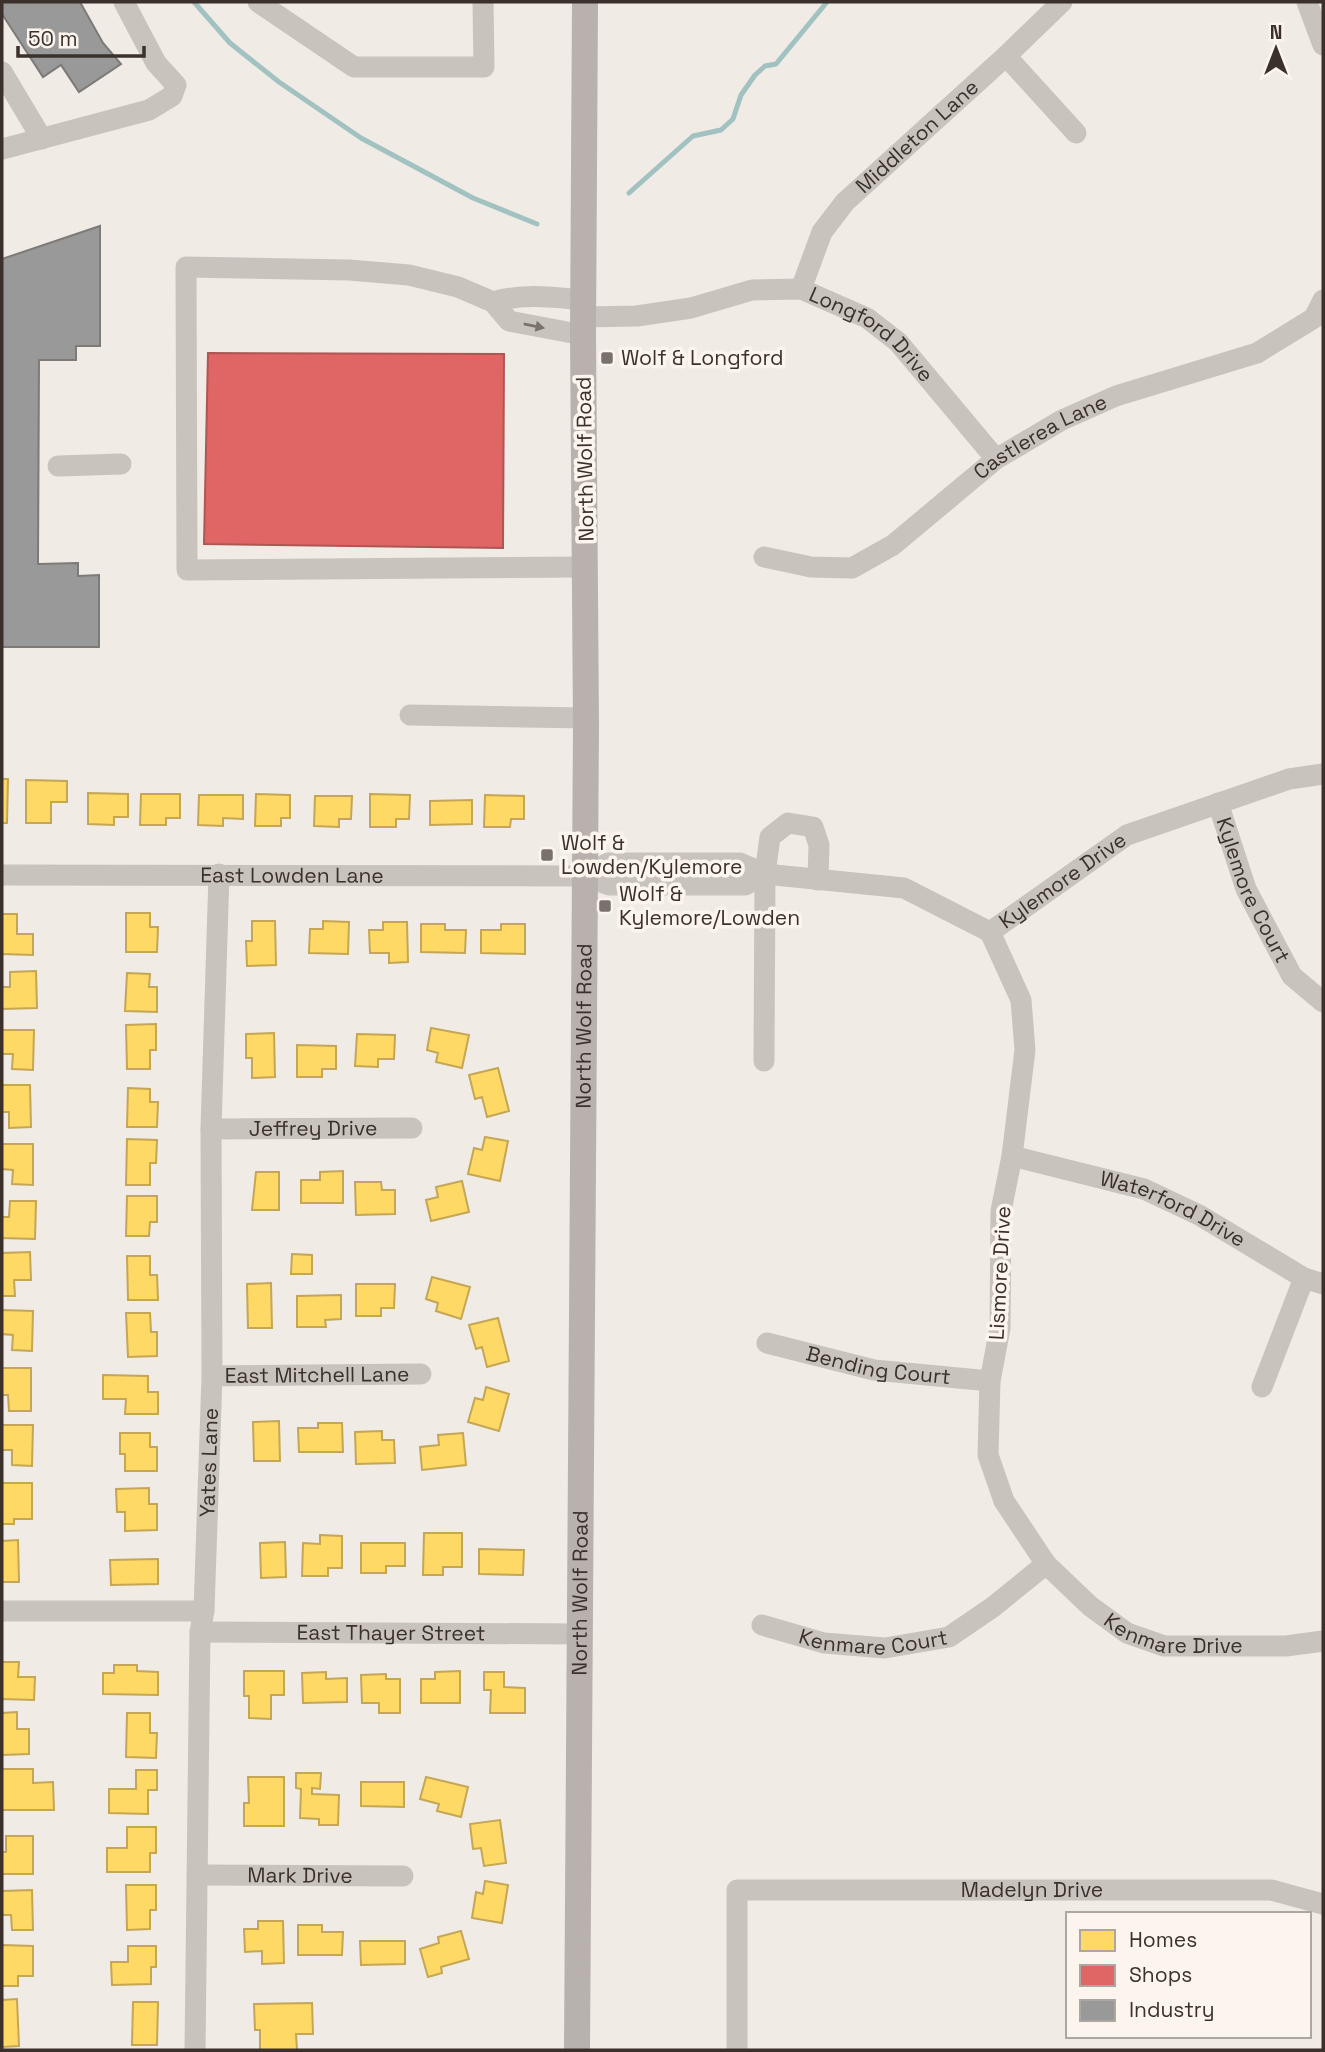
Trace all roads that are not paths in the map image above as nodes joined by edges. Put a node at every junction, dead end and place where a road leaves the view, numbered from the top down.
1 (124, 2) edge
2 (258, 2) edge
3 (483, 2) edge
4 (585, 2) edge
5 (1062, 2) edge
6 (1307, 2) edge
7 (1323, 45) edge
8 (1006, 56) junction
9 (2, 72) edge
10 (1076, 133) dead end
11 (42, 139) junction
12 (2, 149) edge
13 (801, 289) junction
14 (1323, 300) edge
15 (493, 303) junction
16 (583, 317) junction
17 (996, 459) junction
18 (121, 464) dead end
19 (58, 466) dead end
20 (764, 557) dead end
21 (586, 567) junction
22 (410, 715) dead end
23 (586, 719) junction
24 (1323, 774) edge
25 (1218, 803) junction
26 (219, 874) junction
27 (765, 874) junction
28 (2, 875) edge
29 (585, 876) junction
30 (818, 880) junction
31 (990, 932) junction
32 (1323, 1002) edge
33 (764, 1061) dead end
34 (412, 1128) dead end
35 (211, 1129) junction
36 (1012, 1156) junction
37 (1314, 1281) edge
38 (767, 1343) dead end
39 (421, 1374) dead end
40 (212, 1376) junction
41 (990, 1381) junction
42 (1262, 1387) dead end
43 (1046, 1564) junction
44 (2, 1611) edge
45 (202, 1622) junction
46 (762, 1625) dead end
47 (580, 1634) junction
48 (1323, 1641) edge
49 (197, 1875) junction
50 (403, 1876) dead end
51 (1323, 1904) edge
52 (195, 2050) edge
53 (577, 2050) edge
54 (737, 2050) edge

1 - 11 street
2 - 3 street
4 - 16 main road, North Wolf Road
5 - 8 street, Middleton Lane
6 - 7 street
8 - 10 street
8 - 13 street, Middleton Lane
9 - 11 street
11 - 12 street
13 - 16 street, Longford Drive
13 - 17 street, Longford Drive
14 - 17 street, Castlerea Lane
15 - 16 street
15 -> 16 street
15 - 21 street
16 - 21 main road, North Wolf Road
17 - 20 street, Castlerea Lane
18 - 19 street
21 - 23 main road, North Wolf Road
22 - 23 street
23 - 29 main road, North Wolf Road
24 - 25 street, Kylemore Drive
25 - 31 street, Kylemore Drive
25 - 32 street, Kylemore Court
26 - 28 street, East Lowden Lane
26 - 29 street, East Lowden Lane
26 - 35 street, Yates Lane
27 - 29 street, Kylemore Drive
27 - 30 street, Kylemore Drive
27 - 30 street
27 - 33 street
29 - 47 main road, North Wolf Road
30 - 31 street, Kylemore Drive
31 - 36 street, Lismore Drive
34 - 35 street, Jeffrey Drive
35 - 40 street, Yates Lane
36 - 37 street, Waterford Drive
36 - 41 street, Lismore Drive
37 - 42 street
38 - 41 street, Bending Court
39 - 40 street, East Mitchell Lane
40 - 45 street, Yates Lane
41 - 43 street, Lismore Drive
43 - 46 street, Kenmare Court
43 - 48 street, Kenmare Drive
44 - 45 street, East Thayer Street
45 - 47 street, East Thayer Street
45 - 49 street, Yates Lane
47 - 53 main road, North Wolf Road
49 - 50 street, Mark Drive
49 - 52 street, Yates Lane
51 - 54 street, Madelyn Drive

